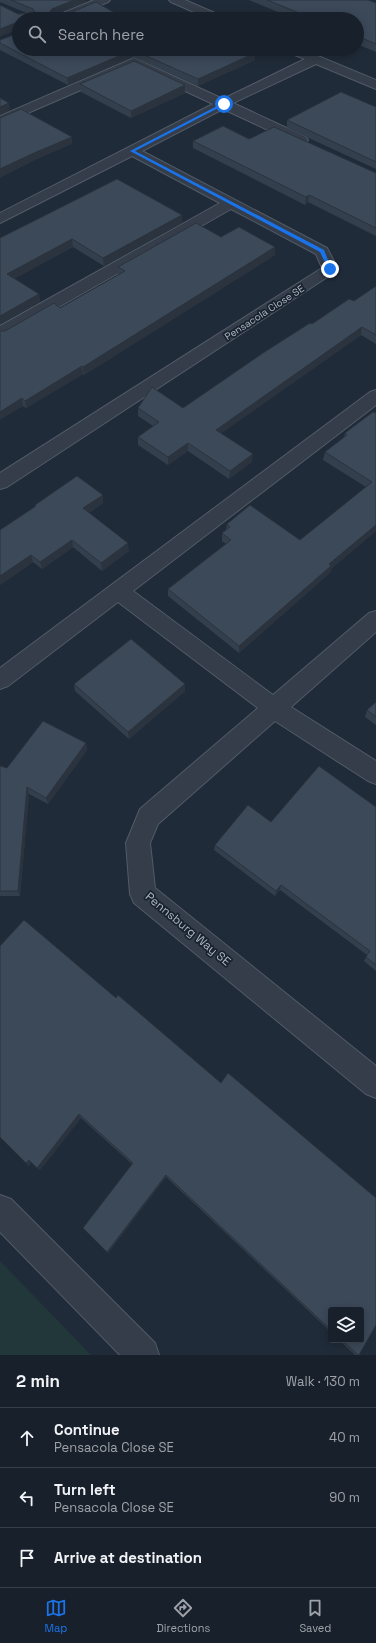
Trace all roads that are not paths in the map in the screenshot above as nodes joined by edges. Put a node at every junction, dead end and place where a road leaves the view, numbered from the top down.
1 (104, 0) edge
2 (175, 0) edge
3 (74, 12) edge
4 (203, 12) edge
5 (308, 56) edge
6 (316, 59) junction
7 (376, 85) edge
8 (224, 104) junction
9 (0, 122) edge
10 (311, 145) edge
11 (132, 151) junction
12 (230, 203) junction
13 (0, 218) edge
14 (0, 333) edge
15 (376, 396) edge
16 (0, 482) edge
17 (120, 592) junction
18 (376, 619) edge
19 (0, 680) edge
20 (275, 709) junction
21 (376, 774) edge
22 (376, 1084) edge
23 (0, 1210) edge
24 (143, 1355) edge

1 - 3 street
2 - 4 street
5 - 6 street
6 - 7 street
6 - 8 street
8 - 9 street
8 - 10 street
8 - 11 street
11 - 12 street, Pensacola Close SE
11 - 13 street
12 - 14 street
12 - 16 street, Pensacola Close SE
15 - 17 street
17 - 19 street
17 - 20 street
18 - 20 street, Pennsburg Way SE
20 - 21 street
20 - 22 street, Pennsburg Way SE
23 - 24 street

